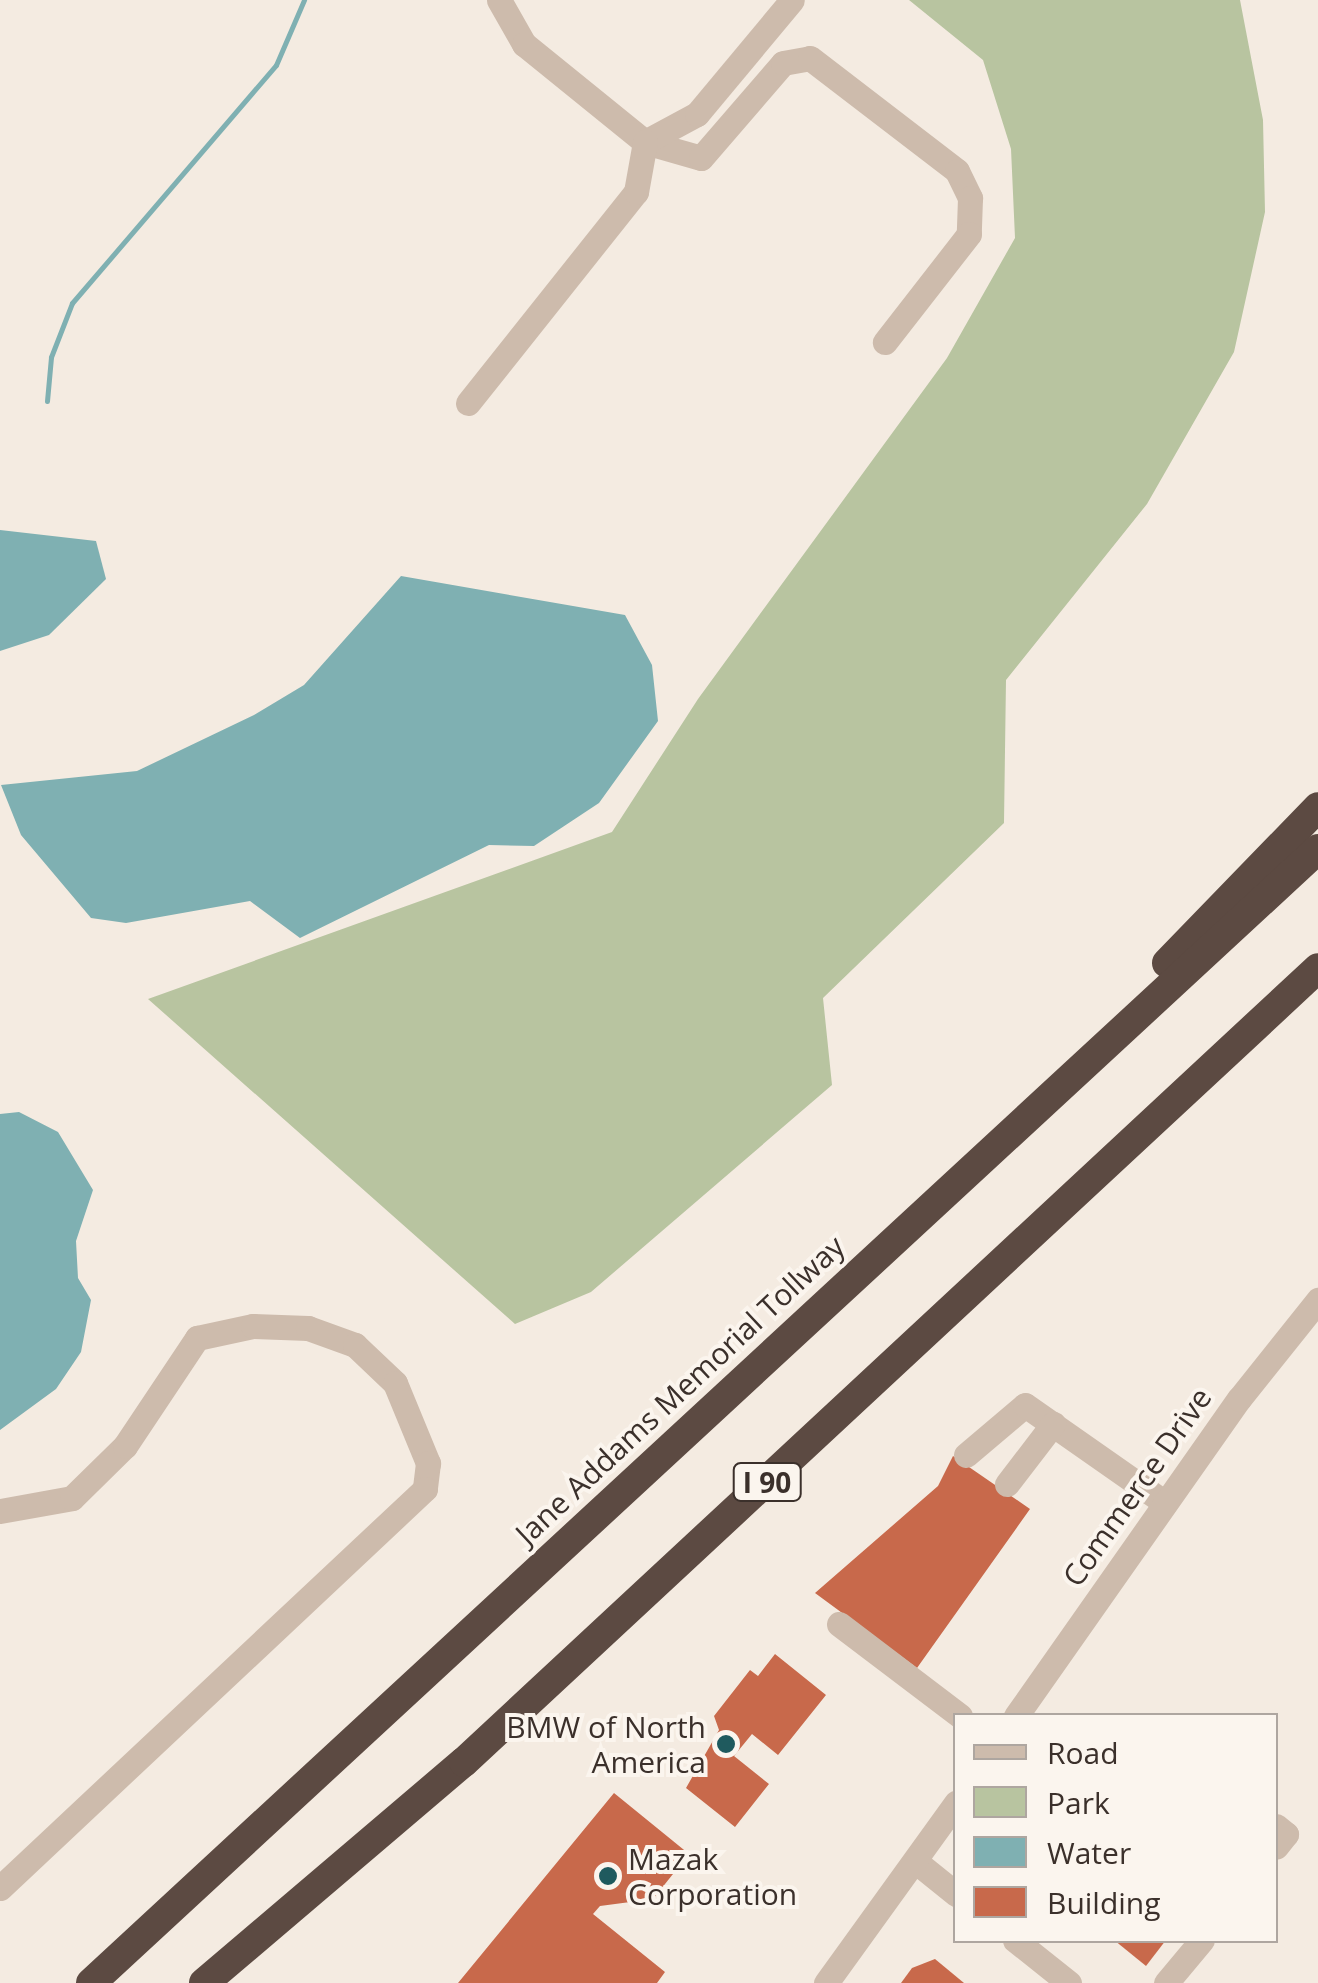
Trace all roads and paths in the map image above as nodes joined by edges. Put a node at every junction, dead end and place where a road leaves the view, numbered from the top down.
1 (499, 0) edge
2 (792, 0) edge
3 (646, 142) junction
4 (886, 342) dead end
5 (468, 403) dead end
6 (1318, 807) edge
7 (1318, 849) edge
8 (1318, 968) edge
9 (989, 1152) junction
10 (1318, 1300) edge
11 (1053, 1424) junction
12 (966, 1455) dead end
13 (1007, 1484) dead end
14 (1165, 1503) junction
15 (0, 1511) edge
16 (838, 1624) dead end
17 (956, 1713) edge
18 (1018, 1713) edge
19 (953, 1807) edge
20 (914, 1861) junction
21 (0, 1888) edge
22 (953, 1892) edge
23 (1019, 1943) edge
24 (1199, 1943) edge
25 (90, 1983) edge
26 (204, 1983) edge
27 (826, 1983) edge
28 (1069, 1983) edge
29 (1166, 1983) edge

1 - 3 street
2 - 3 street
3 - 4 street
3 - 5 street
6 - 9 highway
7 - 9 highway, Jane Addams Memorial Tollway
8 - 26 highway, I 90
9 - 25 highway, Jane Addams Memorial Tollway
10 - 14 street, Commerce Drive
11 - 12 street
11 - 13 street
11 - 14 street
14 - 18 street, Commerce Drive
15 - 21 street
16 - 17 street
19 - 20 street
20 - 22 street
20 - 27 street
23 - 28 street
24 - 29 street

